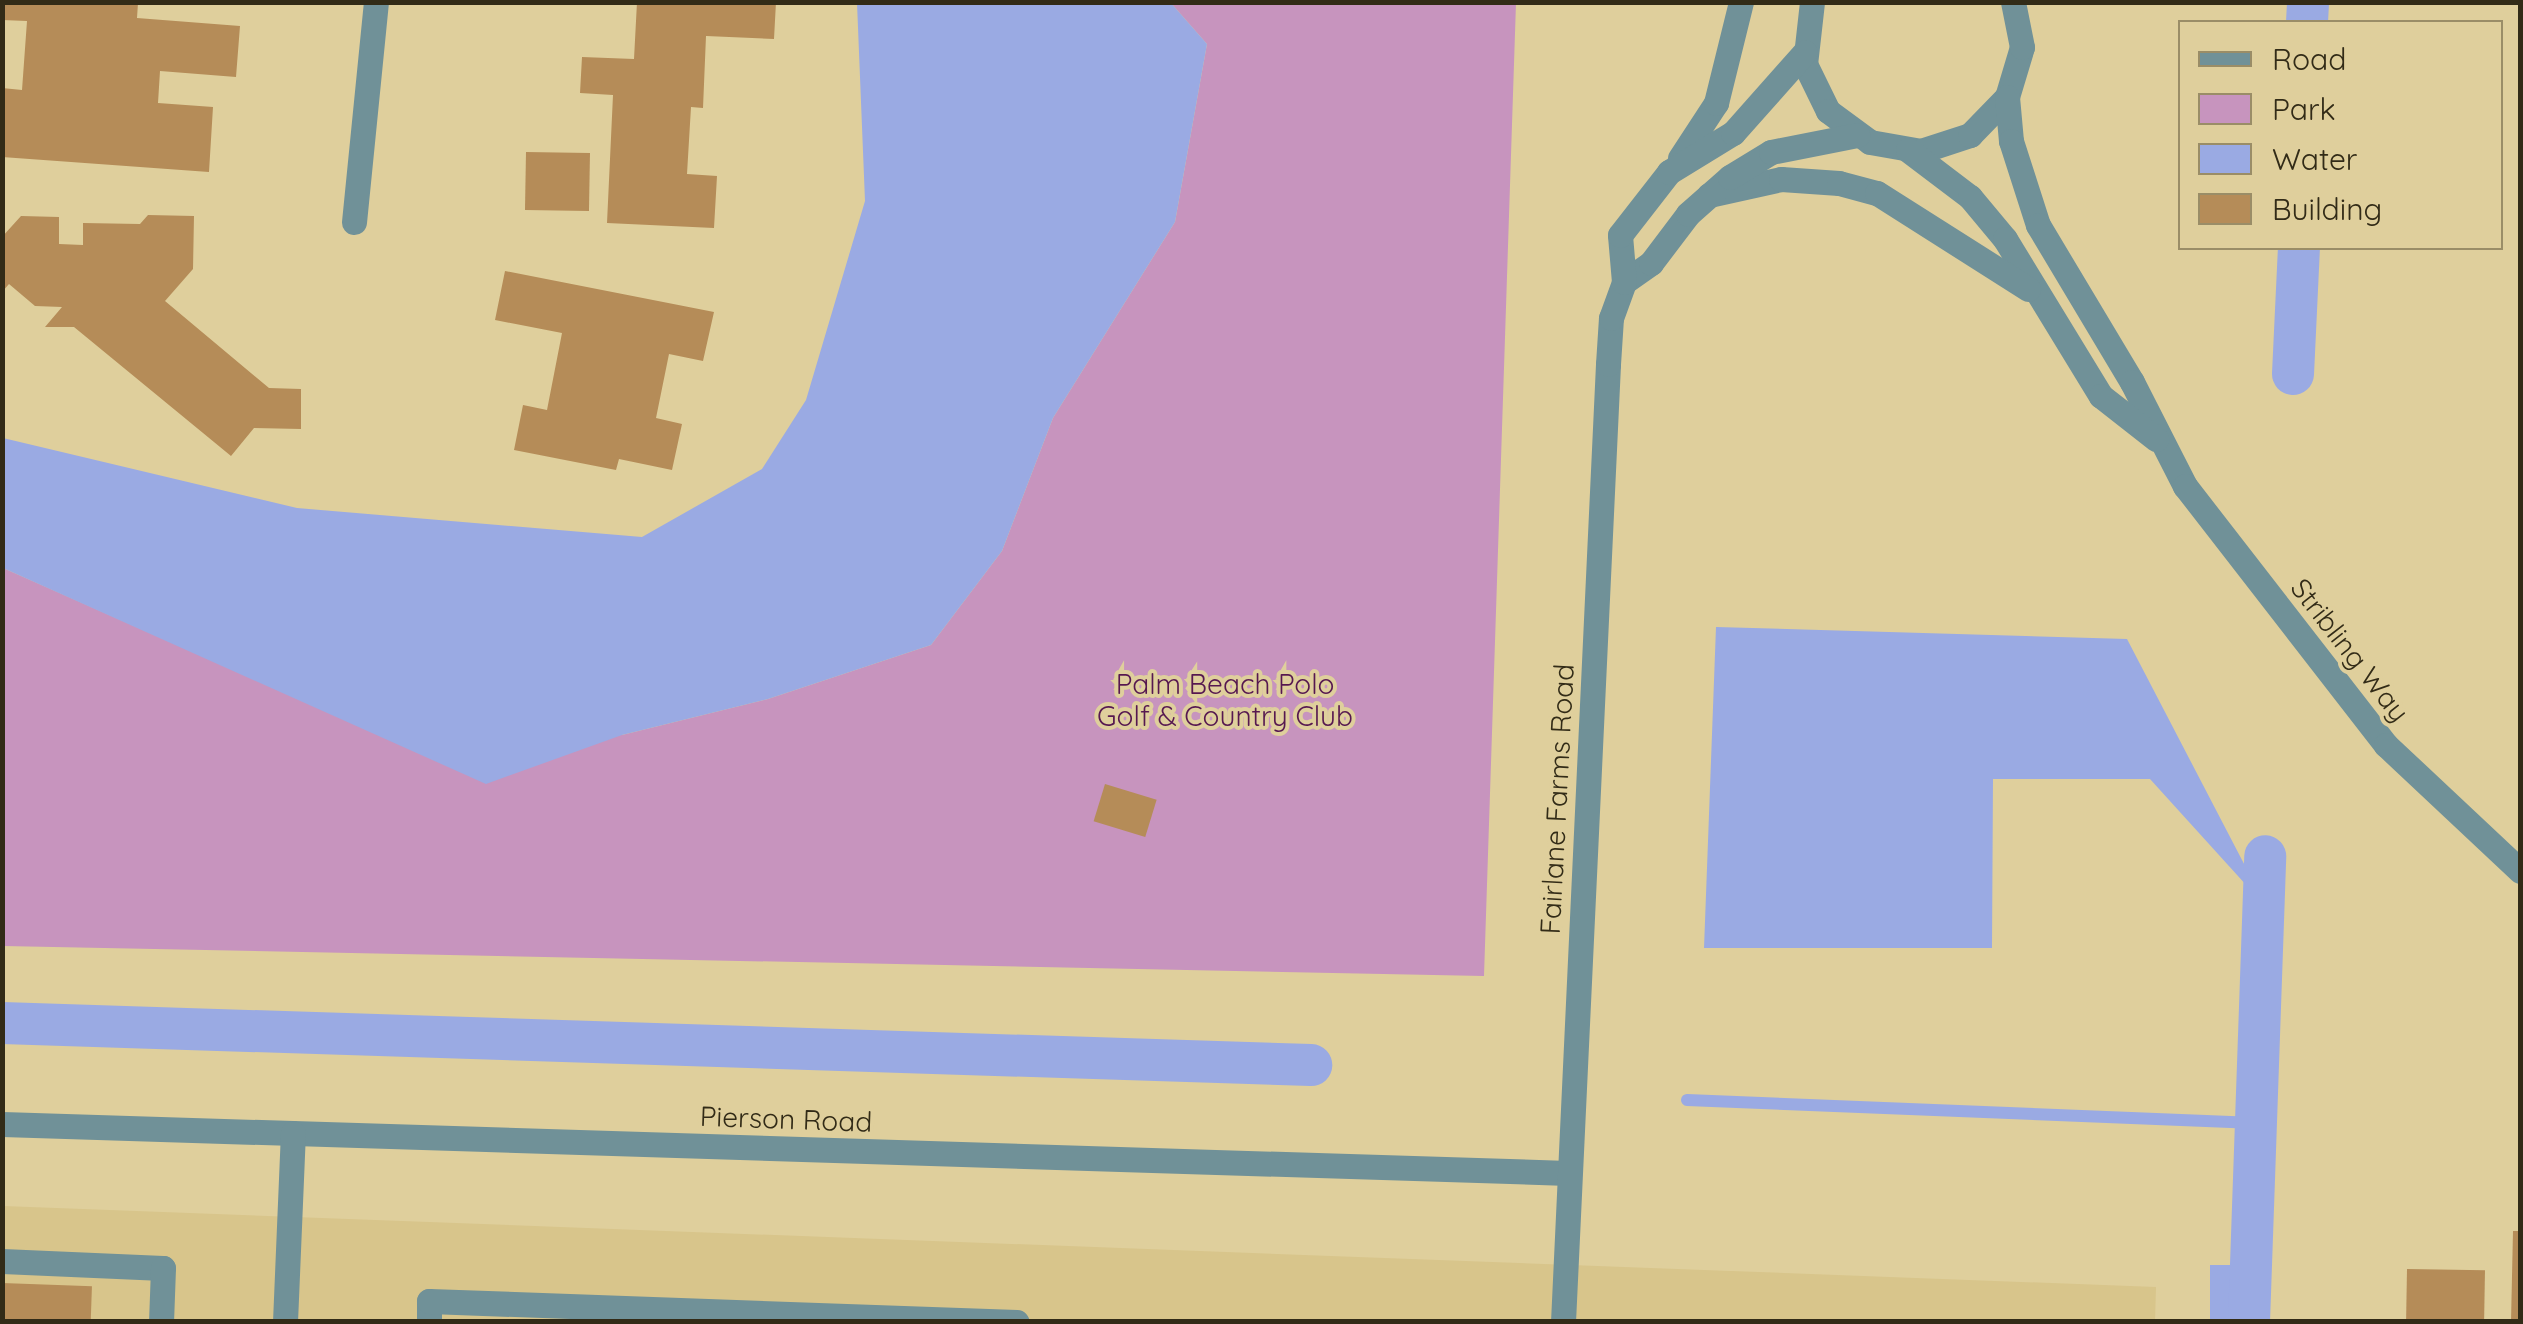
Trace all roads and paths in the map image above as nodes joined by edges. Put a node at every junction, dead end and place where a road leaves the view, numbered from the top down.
1 (376, 2) edge
2 (1741, 2) edge
3 (1812, 2) edge
4 (2013, 2) edge
5 (1805, 52) junction
6 (2007, 97) junction
7 (1857, 135) junction
8 (1908, 150) junction
9 (1669, 172) junction
10 (1710, 196) junction
11 (354, 222) dead end
12 (1624, 282) junction
13 (2035, 294) junction
14 (2160, 442) junction
15 (2520, 871) edge
16 (2, 1124) edge
17 (293, 1133) junction
18 (1568, 1173) junction
19 (2, 1261) edge
20 (160, 1322) edge
21 (285, 1322) edge
22 (429, 1322) edge
23 (1017, 1322) edge
24 (1564, 1322) edge

1 - 11 street
2 - 9 street
3 - 5 street
4 - 6 street
5 - 7 street
5 - 9 street, Fairlane Farms Road
6 - 8 street
6 - 14 street, Stribling Way
7 - 8 street
7 - 10 street
8 - 13 street, Stribling Way
9 - 12 street, Fairlane Farms Road
10 - 12 street
10 - 13 street
12 - 18 street, Fairlane Farms Road
13 - 14 street, Stribling Way
14 - 15 street, Stribling Way
16 - 17 street, Pierson Road
17 - 18 street, Pierson Road
17 - 21 street
18 - 24 street, Fairlane Farms Road
19 - 20 street
22 - 23 street

